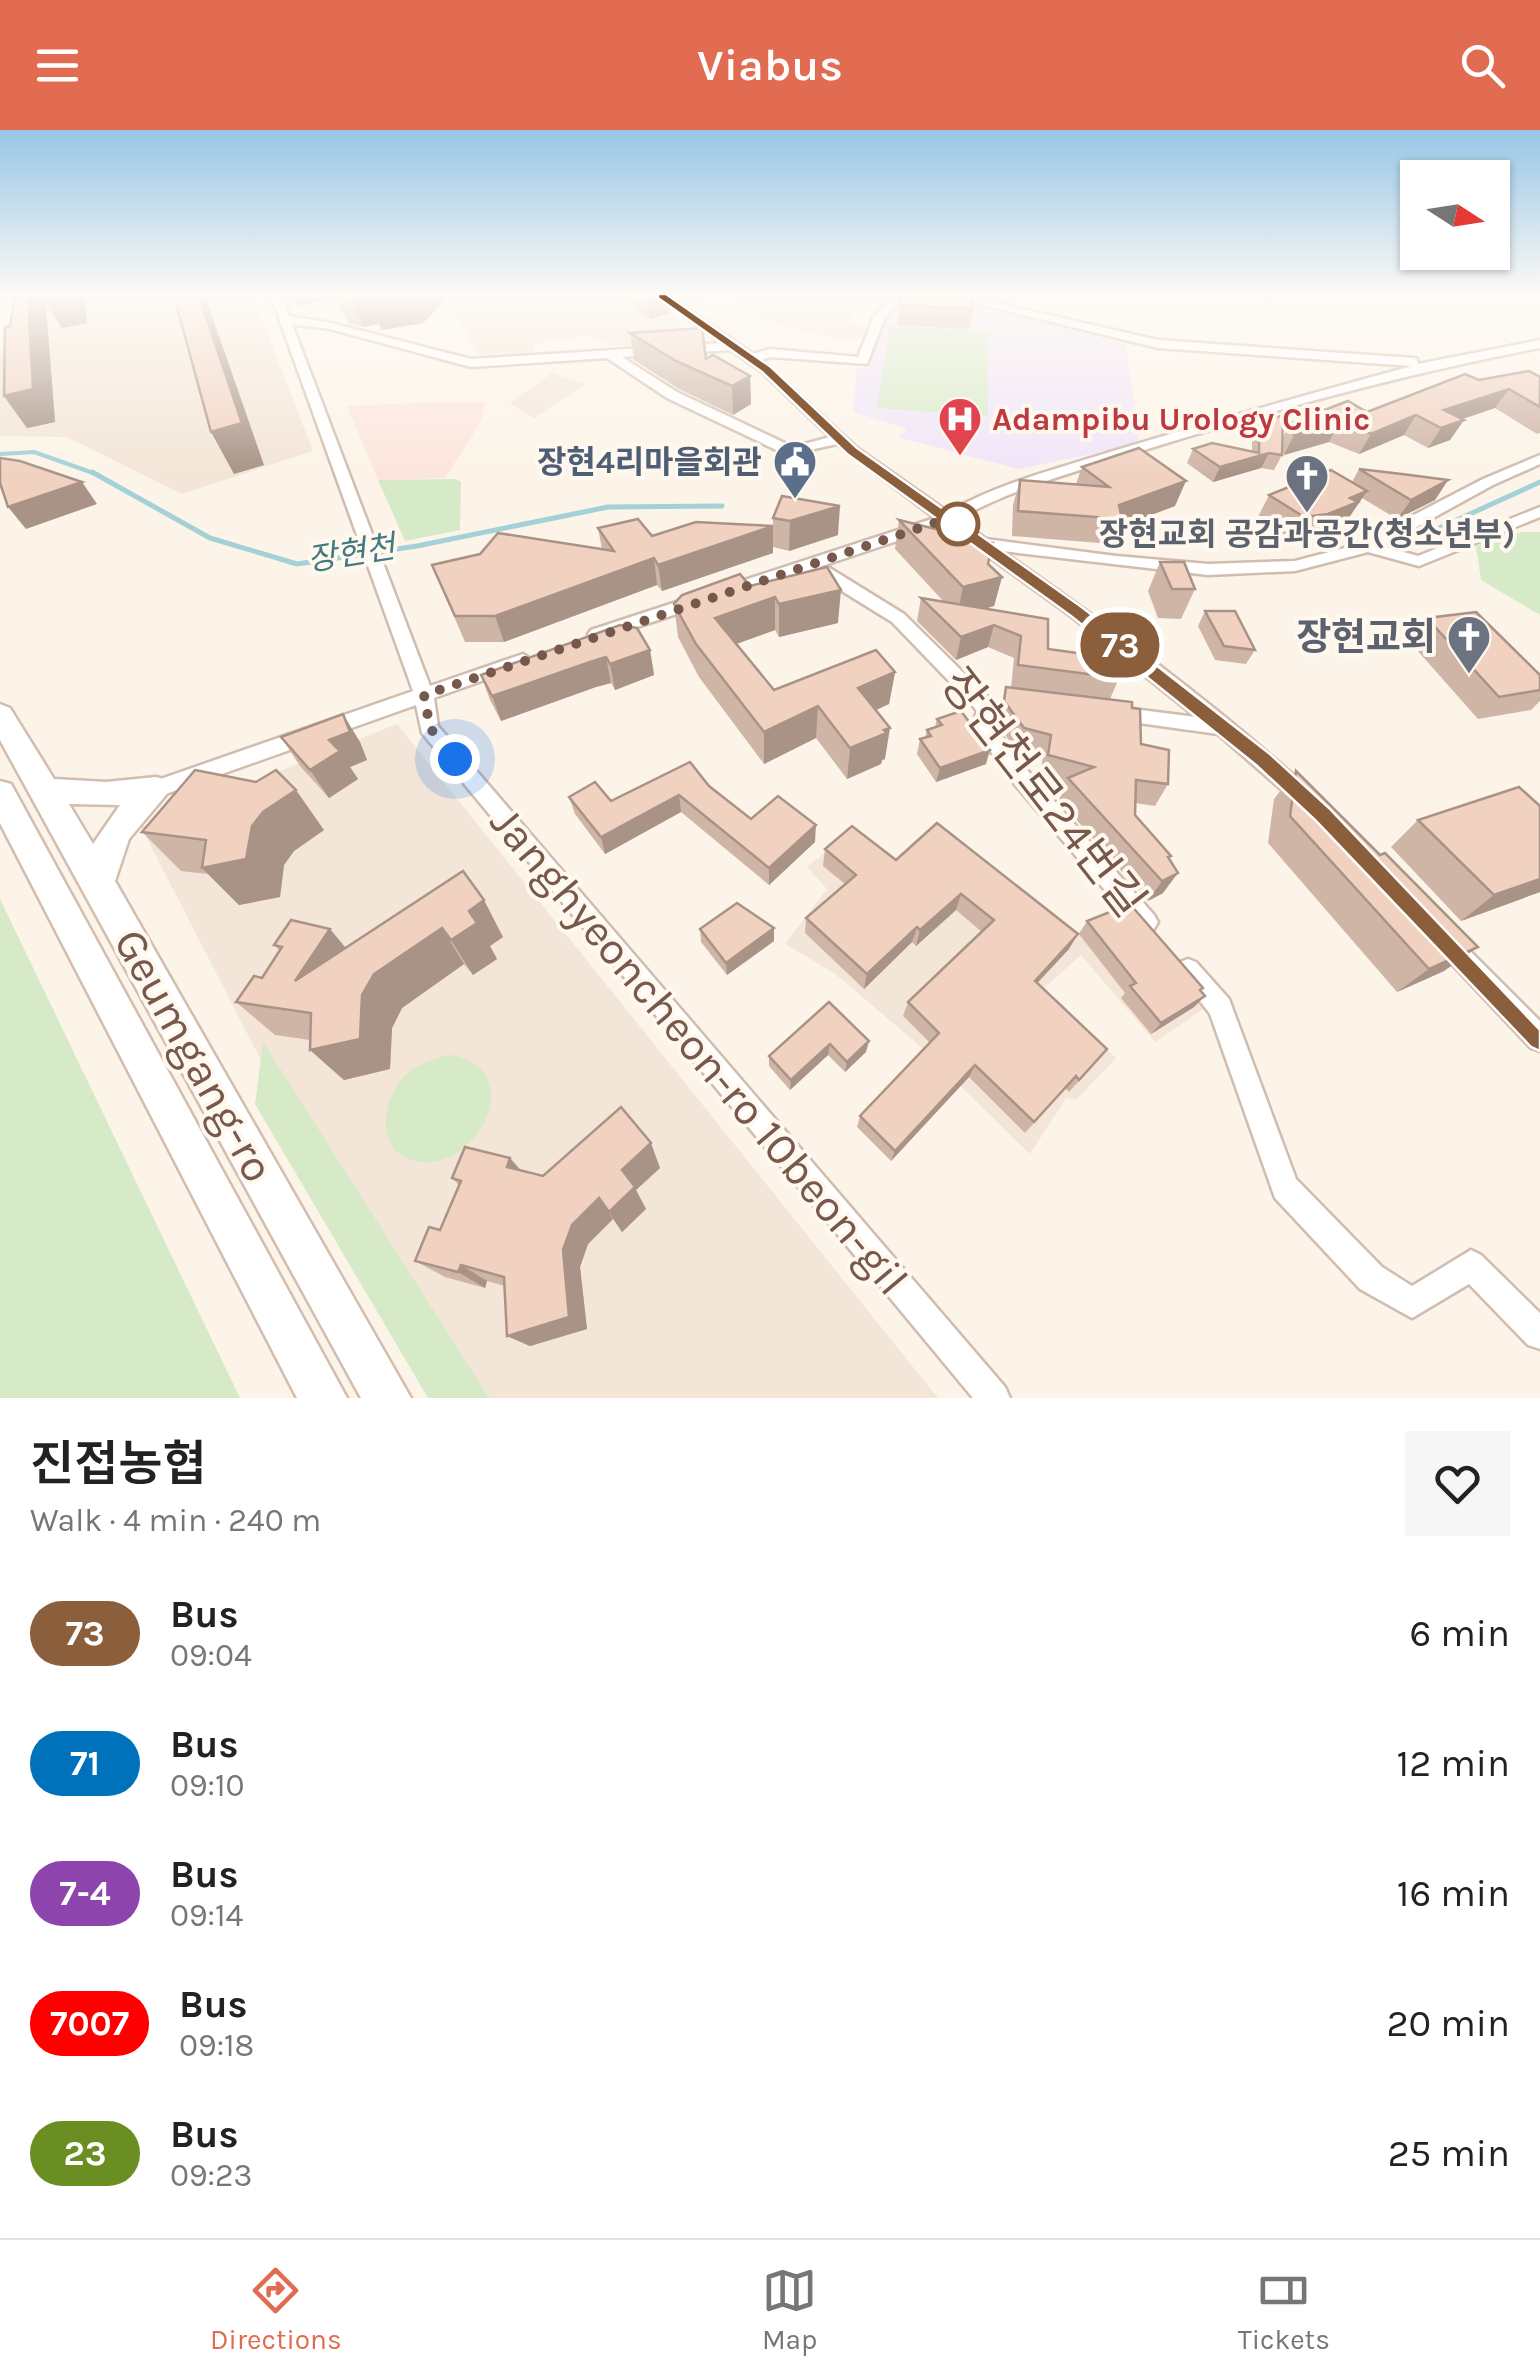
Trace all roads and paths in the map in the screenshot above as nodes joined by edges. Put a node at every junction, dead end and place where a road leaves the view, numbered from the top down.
1 (298, 355) edge
2 (441, 355) edge
3 (591, 355) edge
4 (611, 355) edge
5 (745, 355) edge
6 (763, 355) edge
7 (795, 355) edge
8 (865, 355) edge
9 (1290, 355) edge
10 (1483, 355) edge
11 (751, 359) junction
12 (1406, 365) junction
13 (839, 439) junction
14 (1540, 460) edge
15 (1540, 512) edge
16 (949, 518) junction
17 (985, 544) junction
18 (1366, 546) junction
19 (813, 563) junction
20 (570, 644) edge
21 (533, 656) edge
22 (424, 695) junction
23 (1102, 712) edge
24 (0, 715) edge
25 (1224, 727) junction
26 (156, 789) junction
27 (45, 790) junction
28 (0, 792) edge
29 (1322, 814) edge
30 (98, 882) junction
31 (1430, 924) edge
32 (1540, 1039) edge
33 (1538, 1334) edge
34 (323, 1398) edge
35 (387, 1398) edge
36 (994, 1398) edge

1 - 22 street, Janghyeoncheon-ro 10beon-gil
2 - 3 street
4 - 13 street
5 - 11 street
6 - 11 street
7 - 8 street
9 - 12 street
10 - 12 street
11 - 13 street
12 - 16 street
13 - 16 street
14 - 18 street
15 - 18 street
16 - 17 street
16 - 19 street
17 - 18 street
17 - 25 street
19 - 20 street
19 - 33 street, 장현천로24번길
21 - 22 street
22 - 26 street
22 - 36 street, Janghyeoncheon-ro 10beon-gil
23 - 25 street
24 - 27 main road, Geumgang-ro
25 - 29 street
26 - 27 main road
26 - 30 main road
27 - 30 main road, Geumgang-ro
28 - 34 main road, Geumgang-ro
30 - 35 main road, Geumgang-ro
31 - 32 street

